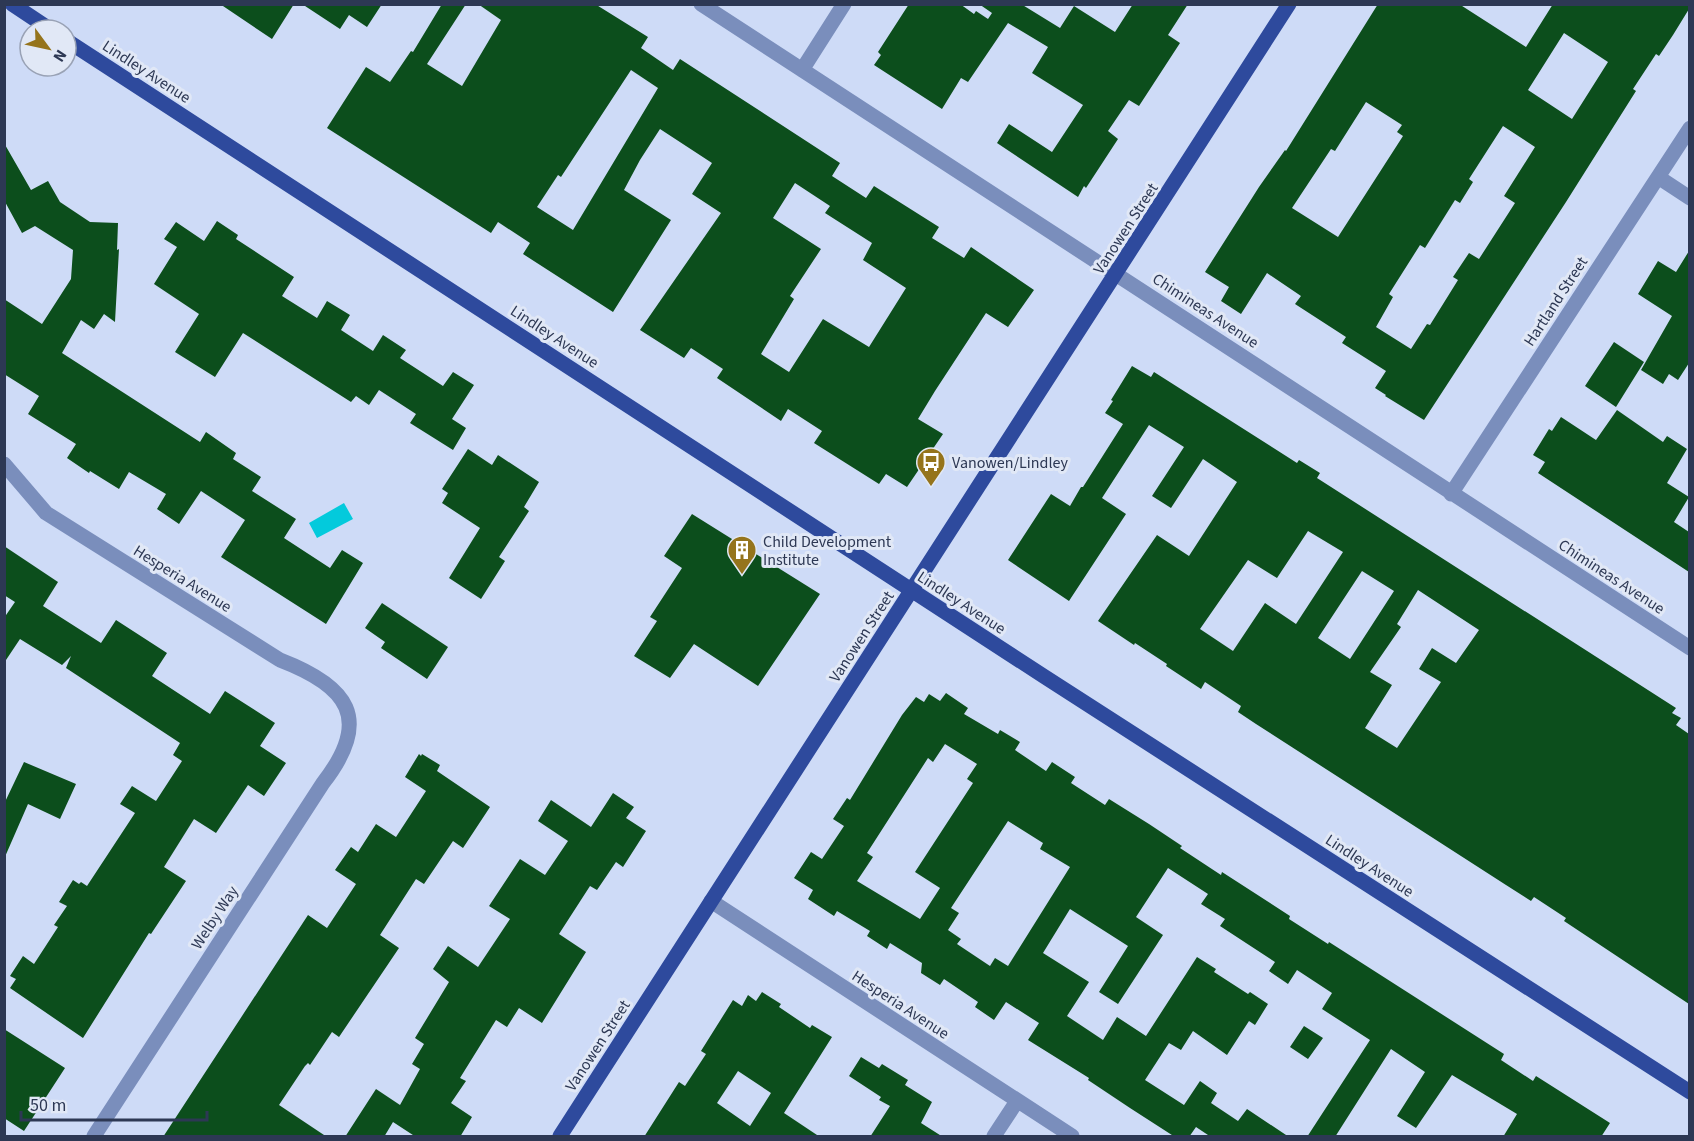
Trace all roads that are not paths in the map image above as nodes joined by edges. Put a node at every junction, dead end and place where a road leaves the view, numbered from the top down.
1 (12, 4) edge
2 (701, 4) edge
3 (844, 4) edge
4 (1289, 4) edge
5 (33, 18) edge
6 (78, 48) edge
7 (802, 70) junction
8 (1689, 128) edge
9 (1658, 177) junction
10 (1689, 198) edge
11 (1117, 274) junction
12 (4, 464) edge
13 (1451, 494) junction
14 (912, 590) junction
15 (1689, 648) edge
16 (348, 712) joint
17 (711, 901) junction
18 (1689, 1092) edge
19 (1017, 1101) junction
20 (94, 1137) edge
21 (560, 1137) edge
22 (994, 1137) edge
23 (1072, 1137) edge

1 - 5 main road
2 - 7 street, Chimineas Avenue
3 - 7 street
4 - 11 main road, Vanowen Street
6 - 14 main road, Lindley Avenue
7 - 11 street, Chimineas Avenue
8 - 9 street, Hartland Street
9 - 10 street
9 - 13 street, Hartland Street
11 - 13 street, Chimineas Avenue
11 - 14 main road, Vanowen Street
12 - 16 street, Hesperia Avenue
13 - 15 street, Chimineas Avenue
14 - 17 main road, Vanowen Street
14 - 18 main road, Lindley Avenue
16 - 20 street, Welby Way
17 - 19 street, Hesperia Avenue
17 - 21 main road, Vanowen Street
19 - 22 street
19 - 23 street, Hesperia Avenue

